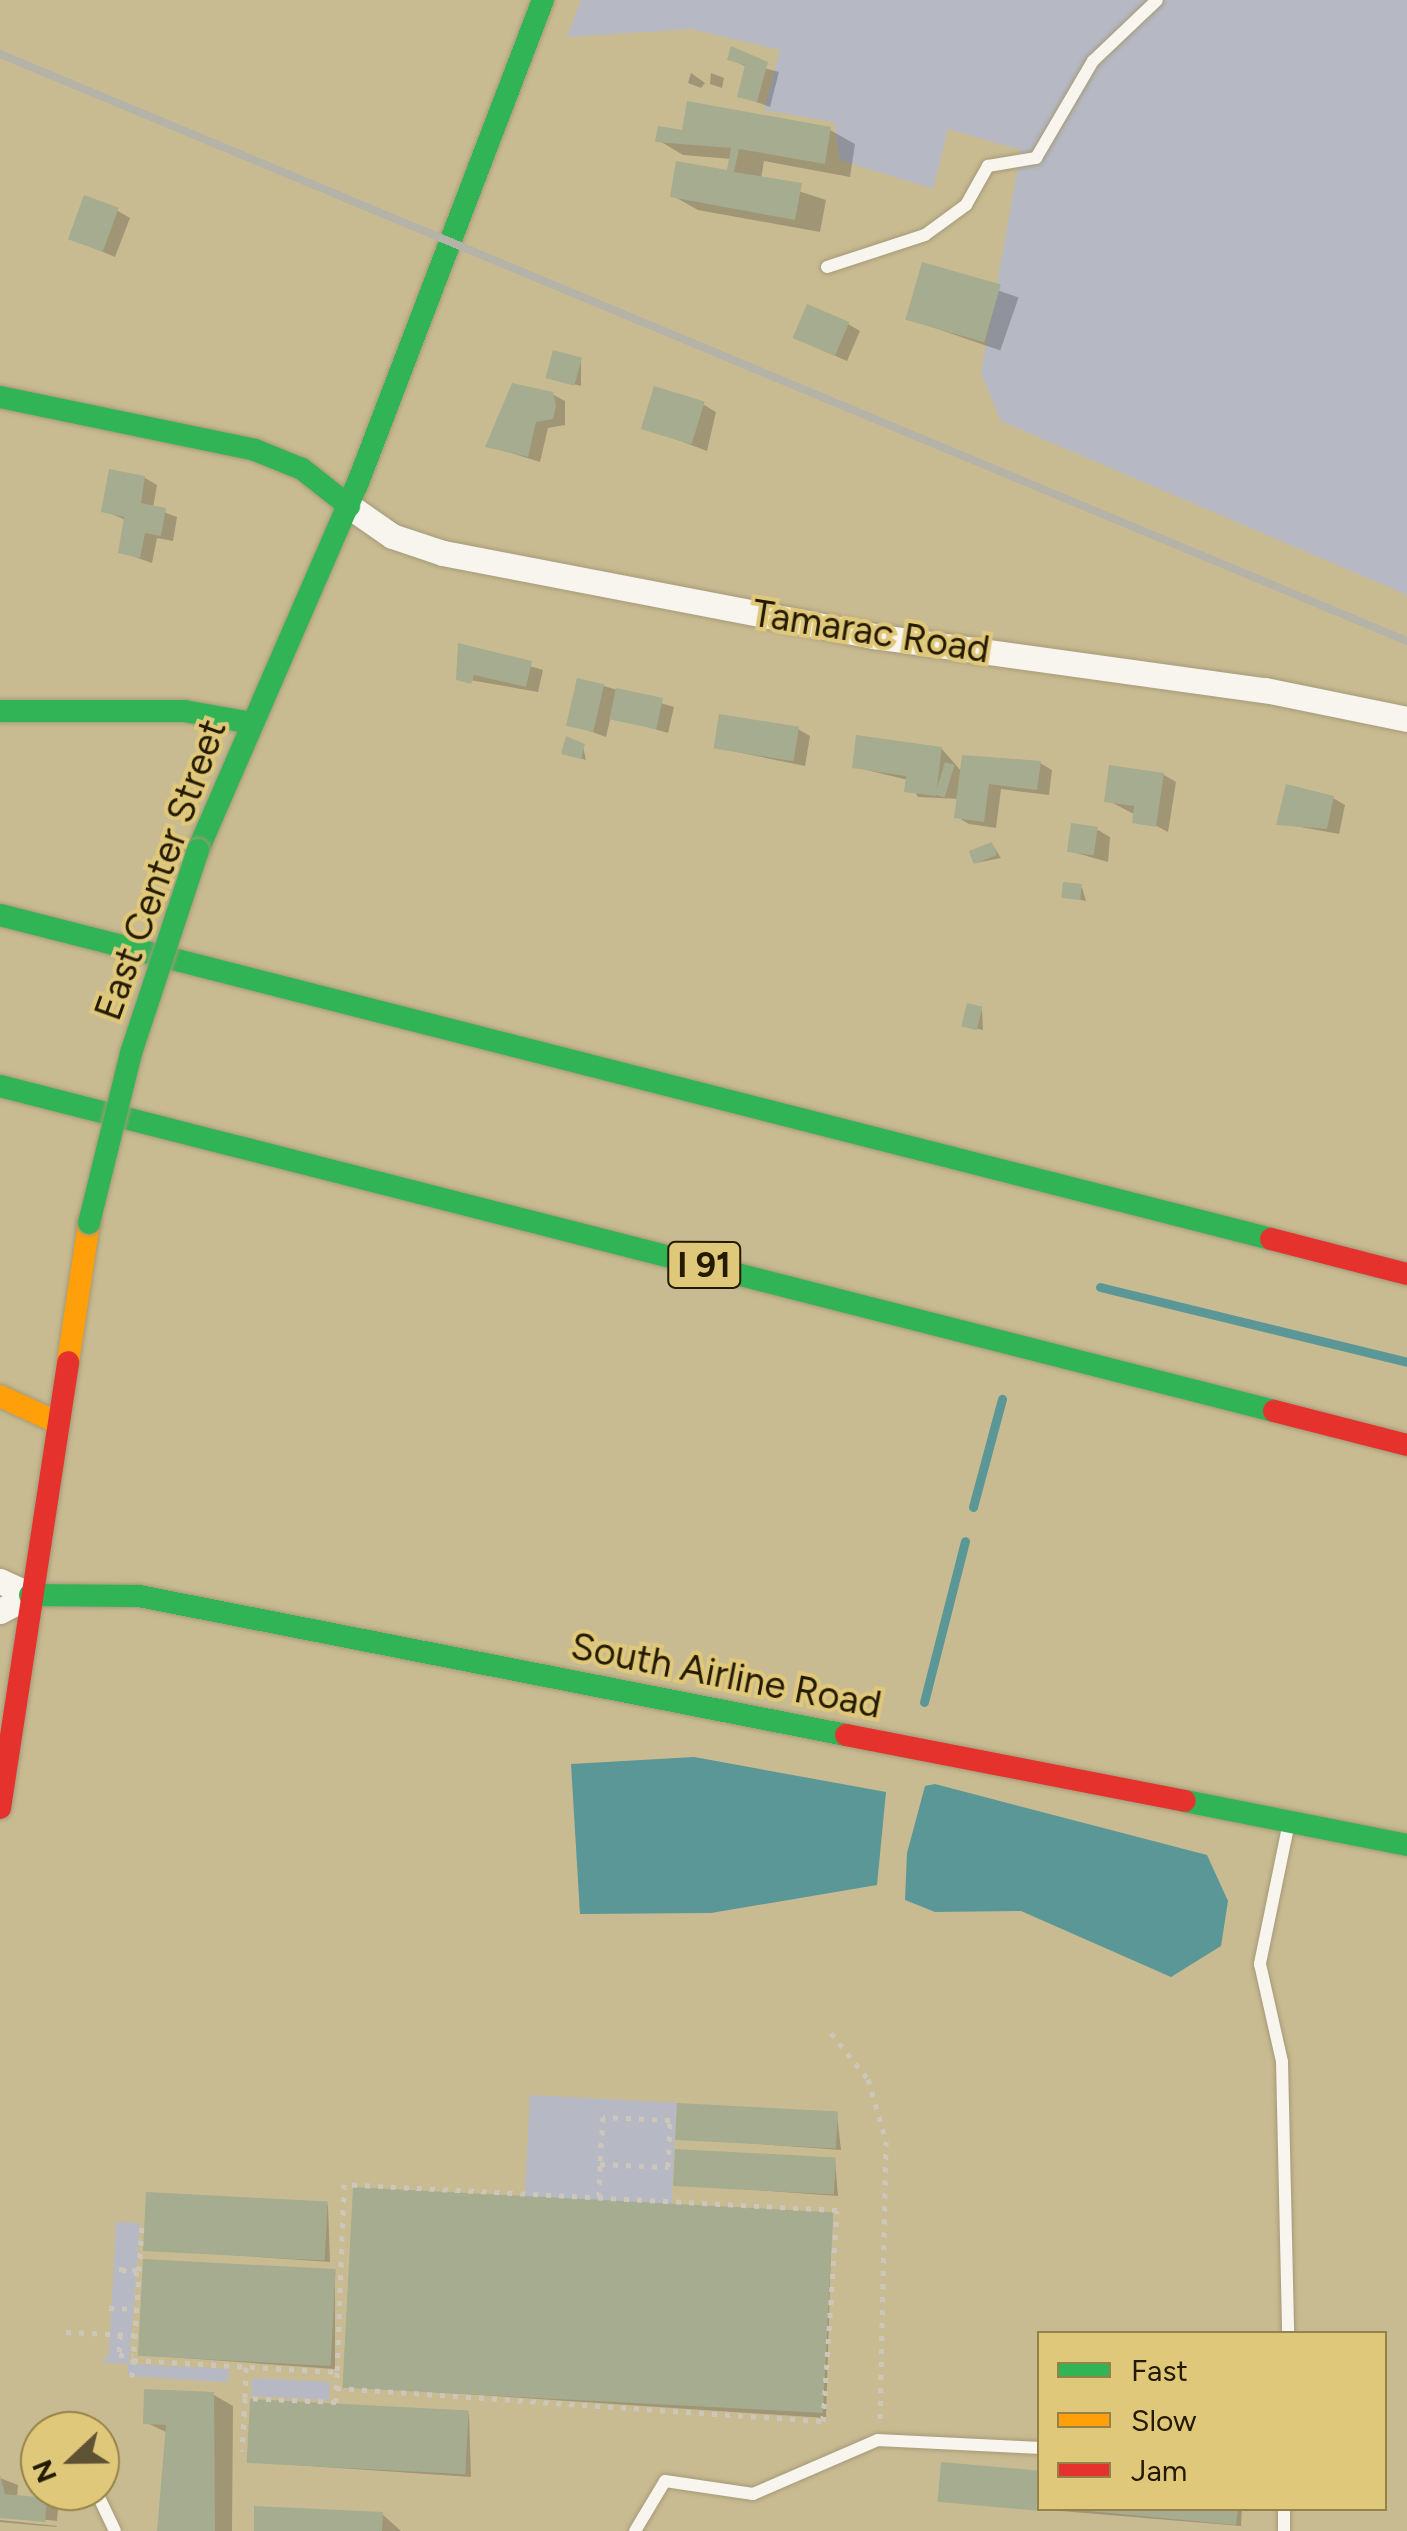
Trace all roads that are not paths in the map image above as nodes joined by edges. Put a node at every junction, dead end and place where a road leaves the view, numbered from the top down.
1 (543, 0) edge
2 (1157, 0) edge
3 (827, 268) dead end
4 (0, 398) edge
5 (348, 506) junction
6 (0, 711) edge
7 (1407, 719) edge
8 (252, 723) junction
9 (0, 916) edge
10 (0, 1086) edge
11 (1407, 1274) edge
12 (0, 1396) edge
13 (54, 1421) junction
14 (1407, 1444) edge
15 (0, 1581) edge
16 (30, 1594) junction
17 (0, 1612) edge
18 (0, 1808) edge
19 (1288, 1822) junction
20 (1407, 1845) edge
21 (1288, 2331) edge
22 (1037, 2448) edge
23 (635, 2531) edge

1 - 5 main road, East Center Street
2 - 3 lane
4 - 5 main road
5 - 7 street, Tamarac Road
5 - 8 main road, East Center Street
6 - 8 main road
8 - 13 main road, East Center Street, bridge
9 - 11 main road
10 - 14 main road, I 91
12 - 13 main road
13 - 16 main road, East Center Street
15 - 16 street
16 - 17 street
16 - 18 main road, East Center Street
16 - 19 main road, South Airline Road
19 - 20 main road, South Airline Road
19 - 21 lane
22 - 23 lane

